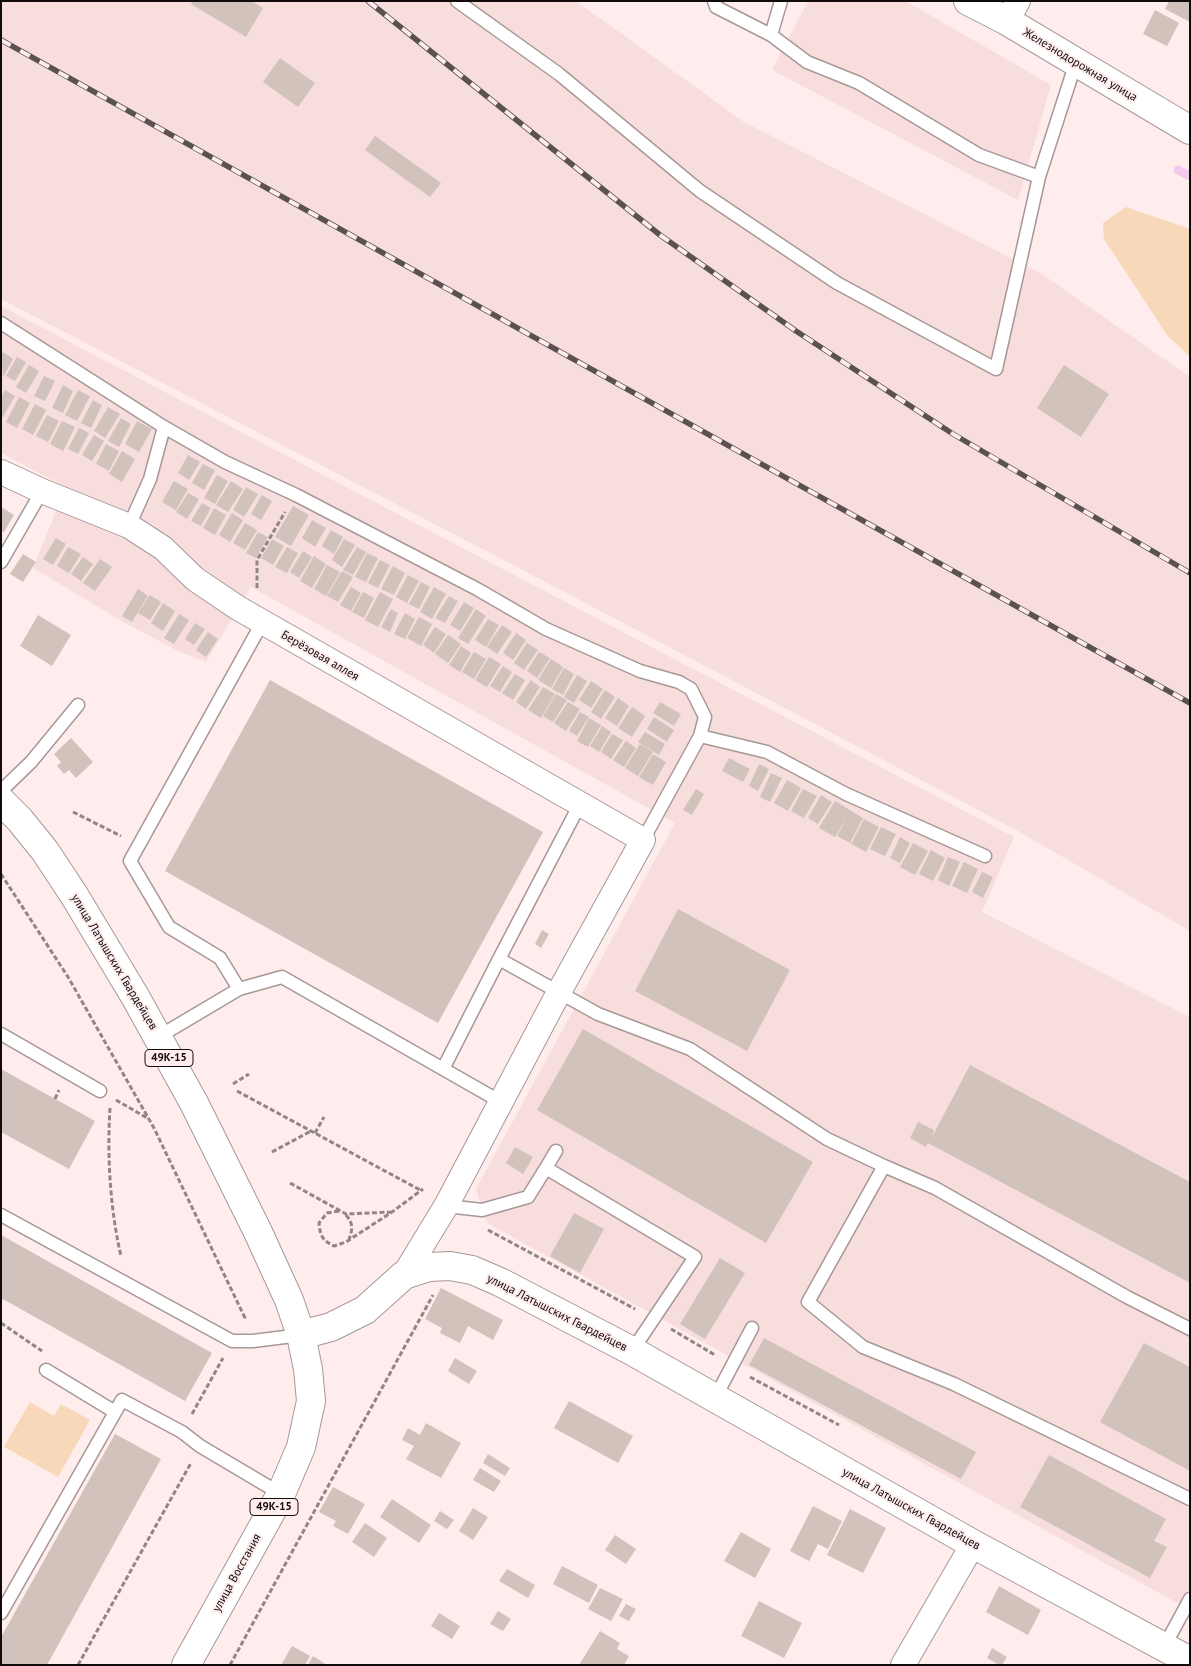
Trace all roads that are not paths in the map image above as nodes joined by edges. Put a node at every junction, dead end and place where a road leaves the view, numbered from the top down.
1 (458, 1) edge
2 (714, 1) edge
3 (781, 1) edge
4 (968, 1) edge
5 (1012, 11) edge
6 (771, 35) junction
7 (1076, 62) junction
8 (1190, 130) edge
9 (1040, 177) junction
10 (1, 323) edge
11 (164, 427) junction
12 (1, 472) edge
13 (42, 491) junction
14 (129, 526) junction
15 (1, 562) edge
16 (262, 623) junction
17 (78, 705) dead end
18 (700, 736) junction
19 (1, 791) edge
20 (1, 801) edge
21 (580, 804) junction
22 (643, 840) junction
23 (985, 856) dead end
24 (499, 958) junction
25 (239, 989) junction
26 (560, 992) junction
27 (1, 1034) edge
28 (158, 1037) junction
29 (443, 1068) junction
30 (105, 1094) road end
31 (500, 1102) junction
32 (556, 1151) dead end
33 (884, 1166) junction
34 (546, 1168) junction
35 (446, 1206) junction
36 (1, 1215) edge
37 (404, 1275) junction
38 (752, 1328) dead end
39 (1190, 1329) edge
40 (301, 1335) junction
41 (632, 1351) junction
42 (46, 1370) dead end
43 (715, 1398) junction
44 (115, 1412) junction
45 (281, 1494) junction
46 (1190, 1499) edge
47 (973, 1544) junction
48 (1190, 1599) edge
49 (1, 1613) edge
50 (1164, 1647) junction
51 (1190, 1661) edge
52 (186, 1665) edge
53 (904, 1665) edge

1 - 9 lane
2 - 6 lane
3 - 6 lane
4 - 5 street, Железнодорожная улица
5 - 7 street, Железнодорожная улица
6 - 9 lane
7 - 8 street, Железнодорожная улица
7 - 9 lane
10 - 11 lane
11 - 14 lane
11 - 18 lane
12 - 13 street, Берёзовая аллея
13 - 14 street, Берёзовая аллея
13 - 15 lane
14 - 16 street, Берёзовая аллея
16 - 21 street, Берёзовая аллея
16 - 25 lane
17 - 19 lane
18 - 22 lane
18 - 23 lane
20 - 28 street, улица Латышских Гвардейцев / 49К-15
21 - 22 street, Берёзовая аллея
21 - 24 lane
22 - 26 street
24 - 26 lane
24 - 29 lane
25 - 28 lane
25 - 29 lane
26 - 31 street
26 - 33 lane
27 - 30 lane
28 - 40 street, улица Латышских Гвардейцев / 49К-15
29 - 31 lane
31 - 35 street
32 - 34 lane
33 - 39 lane
33 - 46 lane
34 - 35 lane
34 - 41 lane
35 - 37 street
36 - 40 lane
37 - 40 street, улица Латышских Гвардейцев
37 - 41 street, улица Латышских Гвардейцев
38 - 43 lane
40 - 45 street, улица Восстания / 49К-15
41 - 43 street, улица Латышских Гвардейцев
42 - 44 lane
43 - 47 street, улица Латышских Гвардейцев
44 - 45 lane
44 - 49 lane
45 - 52 street, улица Восстания / 49К-15
47 - 50 street, улица Латышских Гвардейцев
47 - 53 street
48 - 50 lane
50 - 51 street, улица Латышских Гвардейцев

